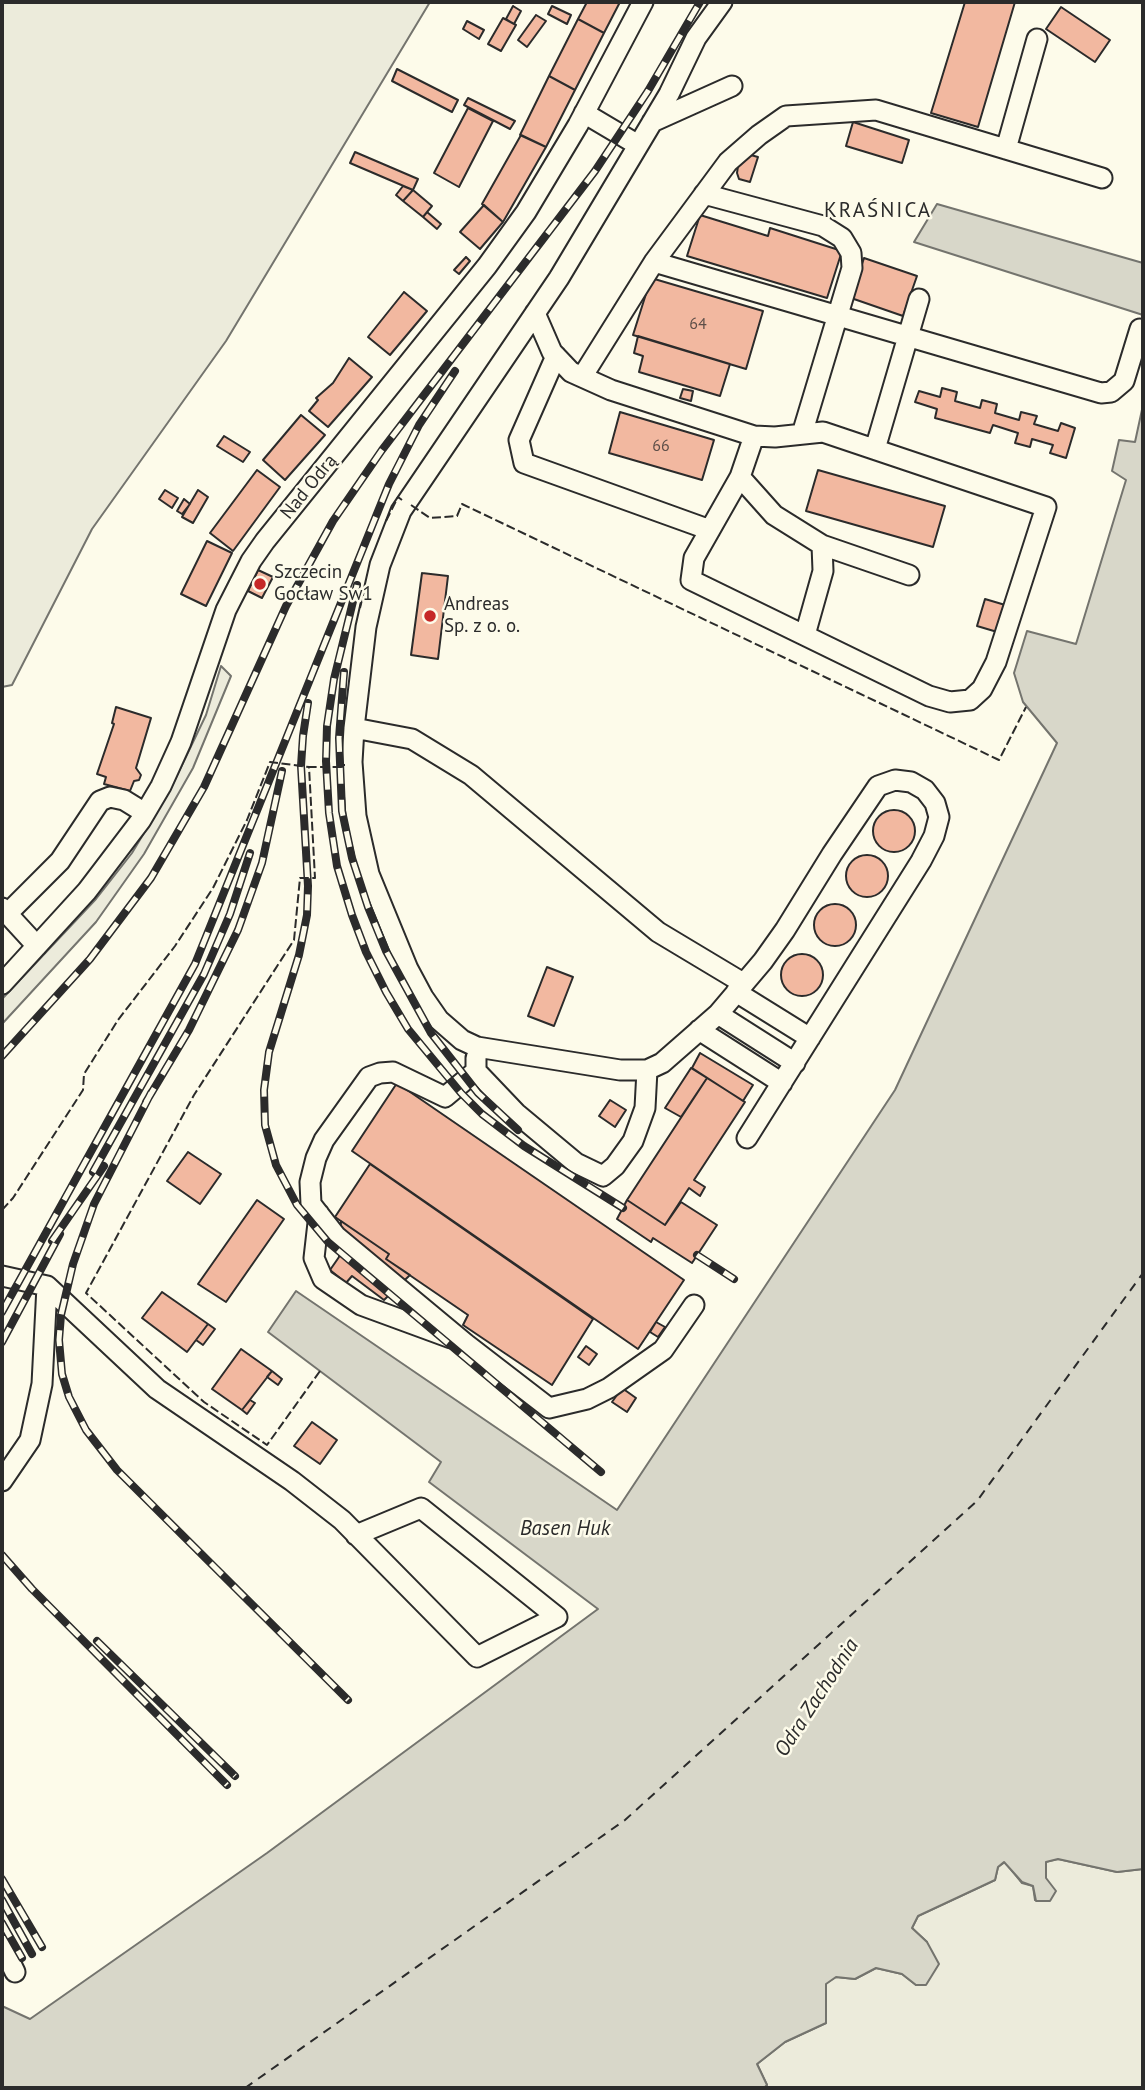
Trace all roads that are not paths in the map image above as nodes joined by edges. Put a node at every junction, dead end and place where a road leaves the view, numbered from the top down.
1 (643, 2) edge
2 (722, 2) edge
3 (1037, 39) dead end
4 (732, 86) dead end
5 (584, 113) junction
6 (652, 122) junction
7 (638, 145) junction
8 (1006, 149) junction
9 (1102, 178) dead end
10 (704, 194) junction
11 (654, 262) junction
12 (919, 299) dead end
13 (535, 313) junction
14 (838, 317) junction
15 (1140, 329) dead end
16 (909, 337) junction
17 (556, 356) junction
18 (582, 377) junction
19 (803, 434) junction
20 (754, 436) junction
21 (875, 449) junction
22 (740, 477) junction
23 (710, 530) junction
24 (822, 545) junction
25 (909, 575) dead end
26 (805, 635) junction
27 (354, 727) junction
28 (145, 813) junction
29 (4, 911) edge
30 (37, 947) junction
31 (2, 984) edge
32 (740, 987) junction
33 (718, 1014) junction
34 (699, 1030) junction
35 (810, 1038) junction
36 (477, 1047) junction
37 (795, 1063) junction
38 (647, 1070) junction
39 (475, 1071) junction
40 (782, 1083) junction
41 (747, 1138) dead end
42 (319, 1214) junction
43 (2, 1276) edge
44 (47, 1286) junction
45 (694, 1305) dead end
46 (466, 1344) junction
47 (2, 1481) edge
48 (356, 1535) junction
49 (2, 1945) edge
50 (16, 1972) dead end

1 - 5 street, Nad Odrą
2 - 6 street
3 - 8 street
4 - 6 street
5 - 7 street
5 - 28 street, Nad Odrą
6 - 7 street
7 - 13 street
8 - 9 street
8 - 10 street
10 - 11 street
10 - 14 street
11 - 14 street
11 - 18 street
12 - 16 street
13 - 17 street
13 - 27 street
14 - 16 street
14 - 19 street
15 - 16 street
16 - 21 street
17 - 18 street
17 - 23 street
18 - 20 street
19 - 20 street
19 - 21 street
20 - 22 street
21 - 26 street
22 - 23 street
22 - 24 street
23 - 26 street
24 - 25 street
24 - 26 street
27 - 32 street
27 - 36 street
28 - 29 street
28 - 30 street, Nad Odrą
29 - 30 street
30 - 31 street, Nad Odrą
32 - 33 street
32 - 35 street
32 - 35 street
33 - 34 street
33 - 37 street
34 - 38 street
34 - 40 street
35 - 37 street
36 - 38 street
36 - 39 street
37 - 40 street
38 - 39 street
39 - 42 street
40 - 41 street
42 - 46 street
42 - 46 street
43 - 44 street
44 - 47 street
44 - 48 street
45 - 46 street
48 - 48 street
49 - 50 street

